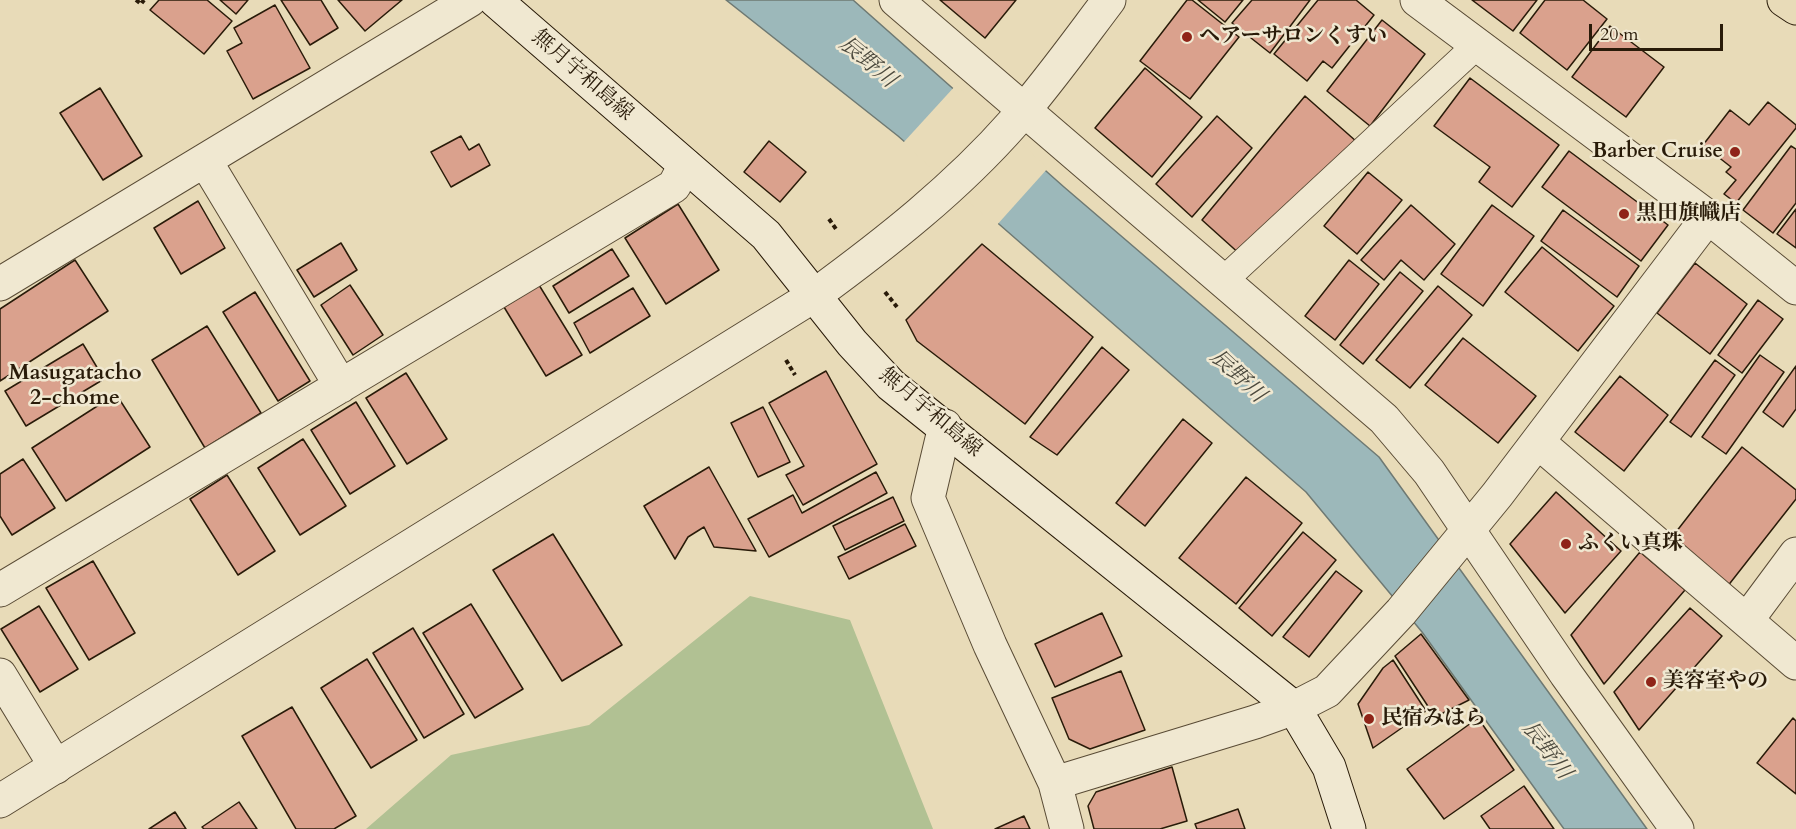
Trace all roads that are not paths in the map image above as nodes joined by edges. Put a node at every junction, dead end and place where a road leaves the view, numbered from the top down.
1 (470, 0) edge
2 (495, 0) edge
3 (896, 0) edge
4 (1109, 0) edge
5 (1417, 0) edge
6 (1784, 0) edge
7 (1796, 8) edge
8 (1477, 45) junction
9 (1018, 117) junction
10 (206, 162) junction
11 (685, 165) junction
12 (1708, 218) junction
13 (1223, 281) junction
14 (0, 284) edge
15 (1796, 288) edge
16 (815, 295) junction
17 (341, 386) junction
18 (945, 426) junction
19 (1538, 442) junction
20 (1460, 539) junction
21 (1796, 554) edge
22 (0, 590) edge
23 (1747, 620) junction
24 (1796, 663) edge
25 (0, 675) edge
26 (1294, 708) junction
27 (56, 767) junction
28 (1055, 783) junction
29 (0, 801) edge
30 (1067, 829) edge
31 (1349, 829) edge
32 (1677, 829) edge

1 - 10 street
2 - 11 street, 無月宇和島線
3 - 9 street
4 - 9 street
5 - 8 street
6 - 7 highway
8 - 12 street
8 - 13 lane
9 - 13 street
9 - 16 street
10 - 14 street
10 - 17 street
11 - 16 street, 無月宇和島線
11 - 17 street
12 - 15 street
12 - 19 street
13 - 20 street
16 - 18 street, 無月宇和島線
16 - 27 street
17 - 22 street
18 - 26 street, 無月宇和島線
18 - 28 street
19 - 20 street
19 - 23 street
20 - 26 street
20 - 32 street
21 - 23 street
23 - 24 street
25 - 27 street
26 - 28 street
26 - 31 street, 無月宇和島線
27 - 29 street
28 - 30 street

